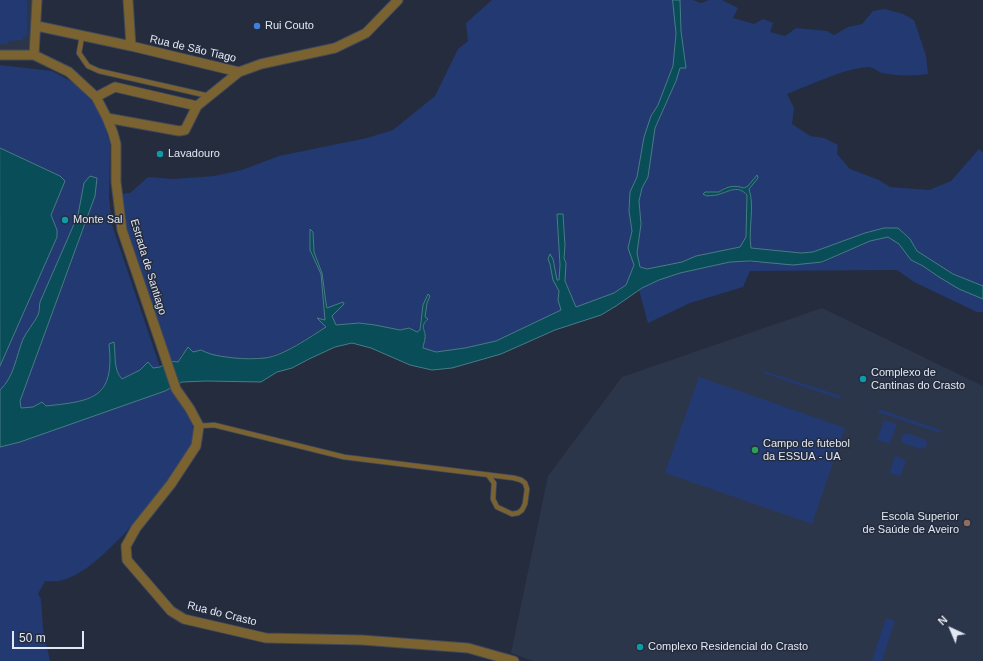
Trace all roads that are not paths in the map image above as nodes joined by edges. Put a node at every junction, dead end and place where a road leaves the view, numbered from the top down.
1 (37, 0) edge
2 (128, 0) edge
3 (398, 0) edge
4 (37, 26) junction
5 (82, 36) junction
6 (131, 46) junction
7 (0, 55) edge
8 (34, 55) junction
9 (239, 72) junction
10 (209, 96) junction
11 (96, 97) junction
12 (197, 106) junction
13 (107, 118) junction
14 (199, 426) junction
15 (488, 475) junction
16 (514, 661) edge

1 - 4 street
2 - 6 street
3 - 9 street, Rua de São Tiago
4 - 5 street, Rua de São Tiago
4 - 8 street
5 - 6 street, Rua de São Tiago
5 - 10 lane
6 - 9 street, Rua de São Tiago
7 - 8 street
8 - 11 street, Estrada de Santiago
9 - 10 street
10 - 12 street
11 - 12 street
11 - 13 street, Estrada de Santiago
12 - 13 street
13 - 14 street, Estrada de Santiago
14 - 15 lane
14 - 16 street, Rua do Crasto
15 - 15 lane

